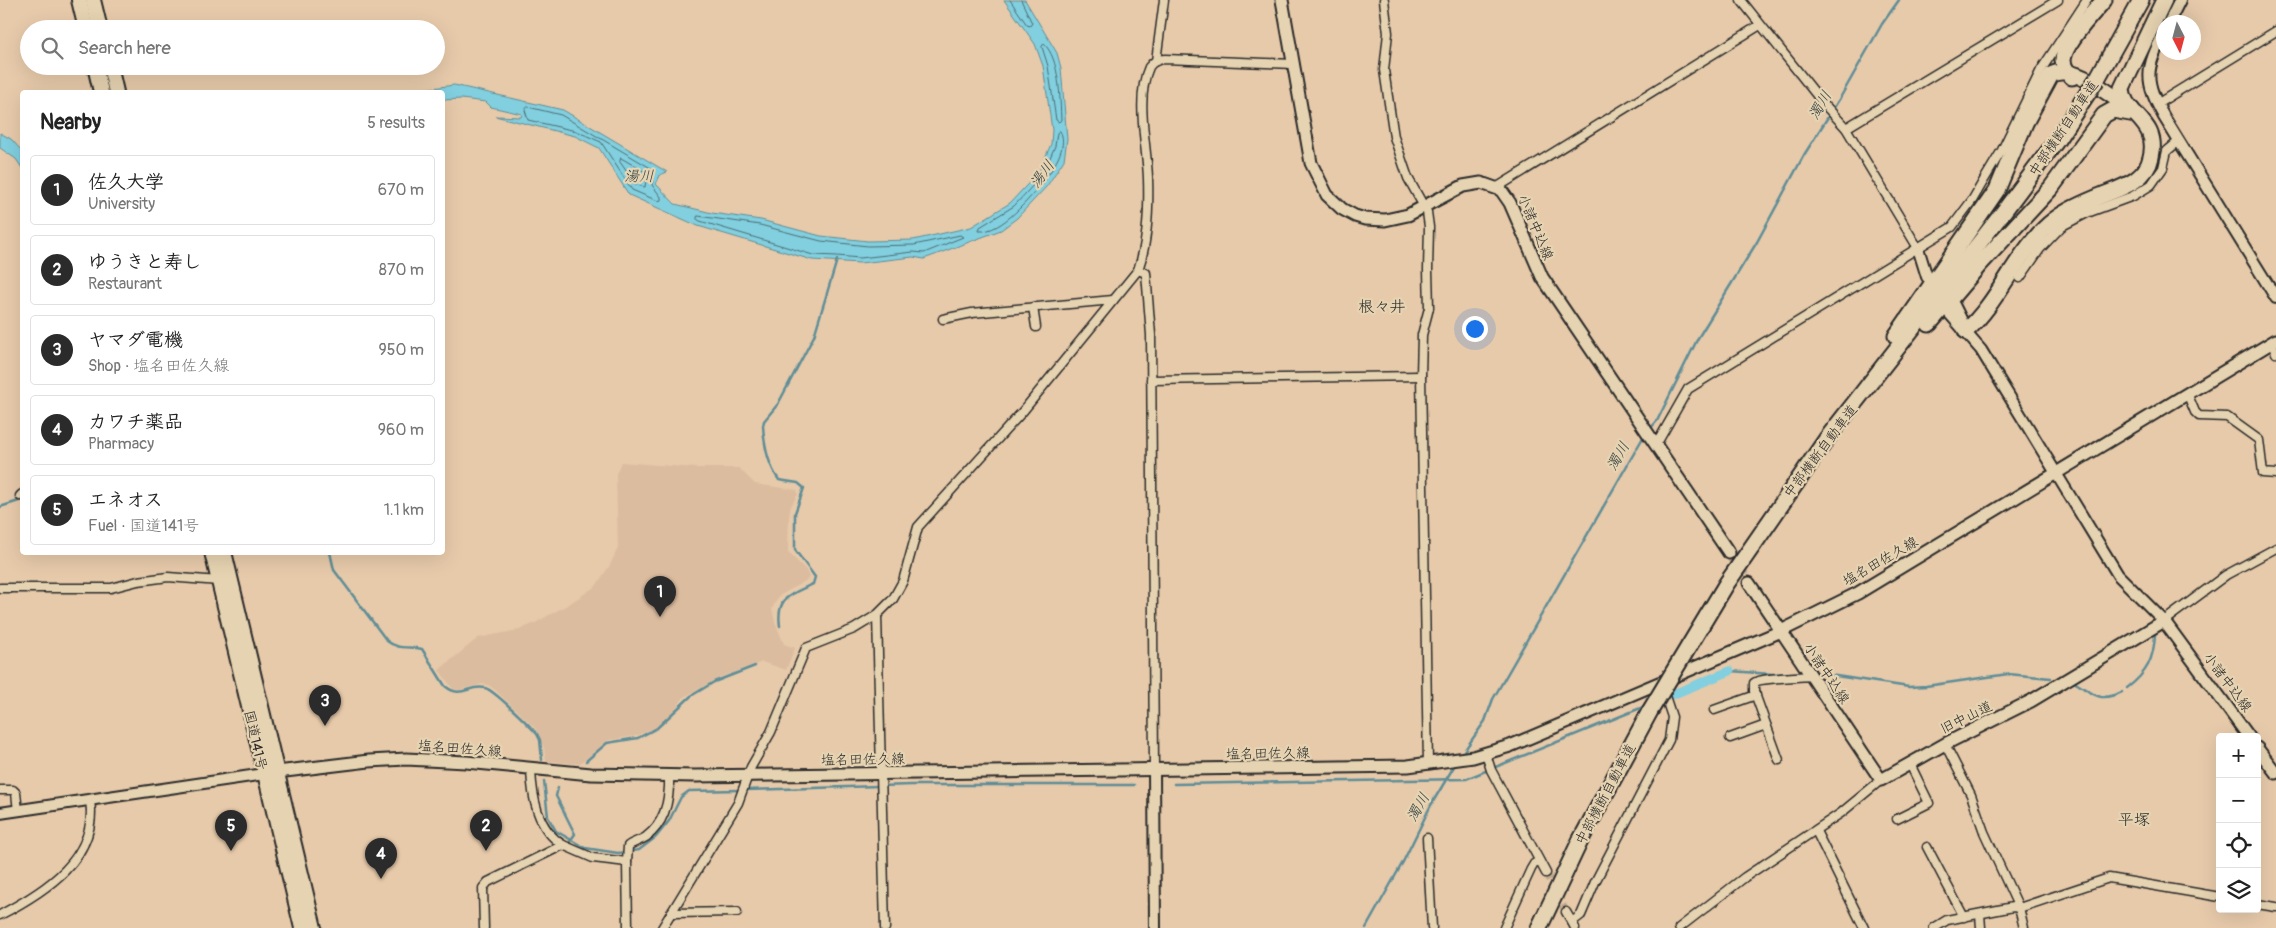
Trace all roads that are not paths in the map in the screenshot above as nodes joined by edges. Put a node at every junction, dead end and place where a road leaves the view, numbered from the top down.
1 (79, 0) edge
2 (94, 0) edge
3 (1164, 0) edge
4 (1282, 0) edge
5 (1384, 0) edge
6 (1741, 0) edge
7 (2058, 0) edge
8 (2087, 0) edge
9 (2104, 0) edge
10 (2141, 0) edge
11 (2164, 0) edge
12 (2180, 0) edge
13 (2172, 15) edge
14 (84, 20) edge
15 (98, 20) edge
16 (1760, 25) junction
17 (2276, 31) edge
18 (2156, 49) edge
19 (1156, 61) junction
20 (1294, 64) junction
21 (2067, 71) junction
22 (97, 75) edge
23 (112, 75) edge
24 (101, 90) edge
25 (116, 90) edge
26 (2157, 104) junction
27 (2131, 111) junction
28 (1846, 128) junction
29 (2179, 141) junction
30 (1496, 188) junction
31 (1424, 207) junction
32 (1918, 248) junction
33 (1138, 270) junction
34 (1930, 273) dead end
35 (2020, 278) dead end
36 (2276, 298) edge
37 (1113, 300) junction
38 (1034, 307) junction
39 (1951, 308) dead end
40 (943, 319) dead end
41 (1036, 328) dead end
42 (1966, 331) junction
43 (2274, 345) edge
44 (1421, 376) junction
45 (1151, 380) junction
46 (2187, 393) junction
47 (1844, 419) junction
48 (1828, 437) junction
49 (1654, 442) junction
50 (2056, 472) junction
51 (2276, 474) edge
52 (2276, 548) edge
53 (1728, 553) tunnel mouth
54 (213, 555) edge
55 (225, 555) edge
56 (219, 581) junction
57 (1748, 583) tunnel mouth
58 (0, 588) edge
59 (877, 615) junction
60 (2164, 621) junction
61 (1779, 632) junction
62 (1810, 676) junction
63 (1661, 684) junction
64 (1756, 695) junction
65 (1714, 710) dead end
66 (1766, 725) junction
67 (2246, 733) edge
68 (1730, 738) dead end
69 (1945, 744) junction
70 (2261, 753) edge
71 (1779, 760) dead end
72 (1488, 763) junction
73 (1428, 764) junction
74 (1910, 764) junction
75 (532, 769) junction
76 (1154, 769) junction
77 (2276, 773) edge
78 (270, 774) junction
79 (669, 776) junction
80 (1881, 780) junction
81 (882, 783) junction
82 (744, 784) junction
83 (0, 790) edge
84 (90, 800) junction
85 (18, 811) junction
86 (0, 814) edge
87 (1898, 819) dead end
88 (1816, 831) junction
89 (1427, 838) dead end
90 (563, 845) junction
91 (1927, 847) dead end
92 (628, 859) junction
93 (1539, 861) junction
94 (1546, 873) tunnel mouth
95 (2216, 896) edge
96 (2261, 905) edge
97 (2276, 907) edge
98 (2019, 908) junction
99 (727, 912) junction
100 (737, 912) dead end
101 (1566, 912) tunnel mouth
102 (671, 913) junction
103 (1980, 914) junction
104 (0, 915) edge
105 (1964, 917) junction
106 (728, 921) dead end
107 (1573, 925) edge
108 (302, 928) edge
109 (314, 928) edge
110 (484, 928) edge
111 (628, 928) edge
112 (662, 928) edge
113 (885, 928) edge
114 (1155, 928) edge
115 (1432, 928) edge
116 (1504, 928) edge
117 (1539, 928) edge
118 (1679, 928) edge
119 (1864, 928) edge
120 (1934, 928) edge
121 (1981, 928) edge
122 (2024, 928) edge

1 - 14 highway
2 - 15 highway
3 - 19 street
4 - 20 main road
5 - 31 street
6 - 16 street
7 - 28 street
8 - 32 street
9 - 21 highway
10 - 47 highway, 中部横断自動車道, bridge
11 - 27 highway
12 - 13 street
16 - 28 street
16 - 30 street
17 - 26 street
18 - 26 street
19 - 20 street
19 - 33 street
20 - 31 main road
21 - 27 highway
21 - 48 highway
22 - 24 highway
23 - 25 highway
26 - 29 street
27 - 42 highway
27 - 47 highway
28 - 32 street
29 - 35 street
29 - 36 street
30 - 31 main road
30 - 49 main road, 小諸中込線
31 - 44 street
32 - 34 street
32 - 49 street
33 - 37 street
33 - 45 street
37 - 38 street
37 - 59 street
38 - 40 street
38 - 41 street
39 - 42 street
42 - 50 street
43 - 46 main road, 塩名田佐久線
44 - 45 street
44 - 73 street
45 - 76 street
46 - 50 main road, 塩名田佐久線
46 - 51 street
47 - 48 highway, 中部横断自動車道
48 - 117 highway, 中部横断自動車道, bridge
49 - 53 main road, 小諸中込線
50 - 60 street
50 - 61 main road, 塩名田佐久線
52 - 60 street, 旧中山道
54 - 56 highway, 国道141号
55 - 78 highway, 国道141号
56 - 58 street
56 - 78 highway, 国道141号
57 - 61 main road, 小諸中込線
59 - 81 street
59 - 82 street
60 - 67 main road, 小諸中込線
60 - 69 main road, 旧中山道
61 - 62 main road, 小諸中込線
61 - 63 main road, 塩名田佐久線
62 - 64 street
62 - 80 main road, 小諸中込線
63 - 72 main road, 塩名田佐久線
63 - 107 street
64 - 65 street
64 - 66 street
66 - 68 street
66 - 71 street
69 - 74 main road, 旧中山道
69 - 98 street
70 - 77 main road
72 - 73 main road, 塩名田佐久線
72 - 93 street
73 - 76 main road, 塩名田佐久線
74 - 80 main road, 旧中山道
74 - 87 street
75 - 78 main road, 塩名田佐久線
75 - 79 main road, 塩名田佐久線
75 - 90 street
76 - 81 main road, 塩名田佐久線
76 - 114 street
78 - 84 street
78 - 108 highway, 国道141号
78 - 109 highway, 国道141号
79 - 82 main road, 塩名田佐久線
79 - 92 street
80 - 88 street, 旧中山道
81 - 82 main road, 塩名田佐久線
81 - 113 street
82 - 102 street
83 - 85 street
84 - 85 street
84 - 104 street
85 - 86 street
88 - 118 street, 旧中山道
88 - 119 street
89 - 115 street
90 - 92 street
90 - 110 street
91 - 105 street
92 - 111 street
93 - 94 street
93 - 116 street
95 - 98 street
96 - 97 street
98 - 103 street
98 - 122 street
99 - 100 street
99 - 102 street
99 - 106 street
101 - 107 street
102 - 112 street
103 - 105 street
103 - 121 street
105 - 120 street

